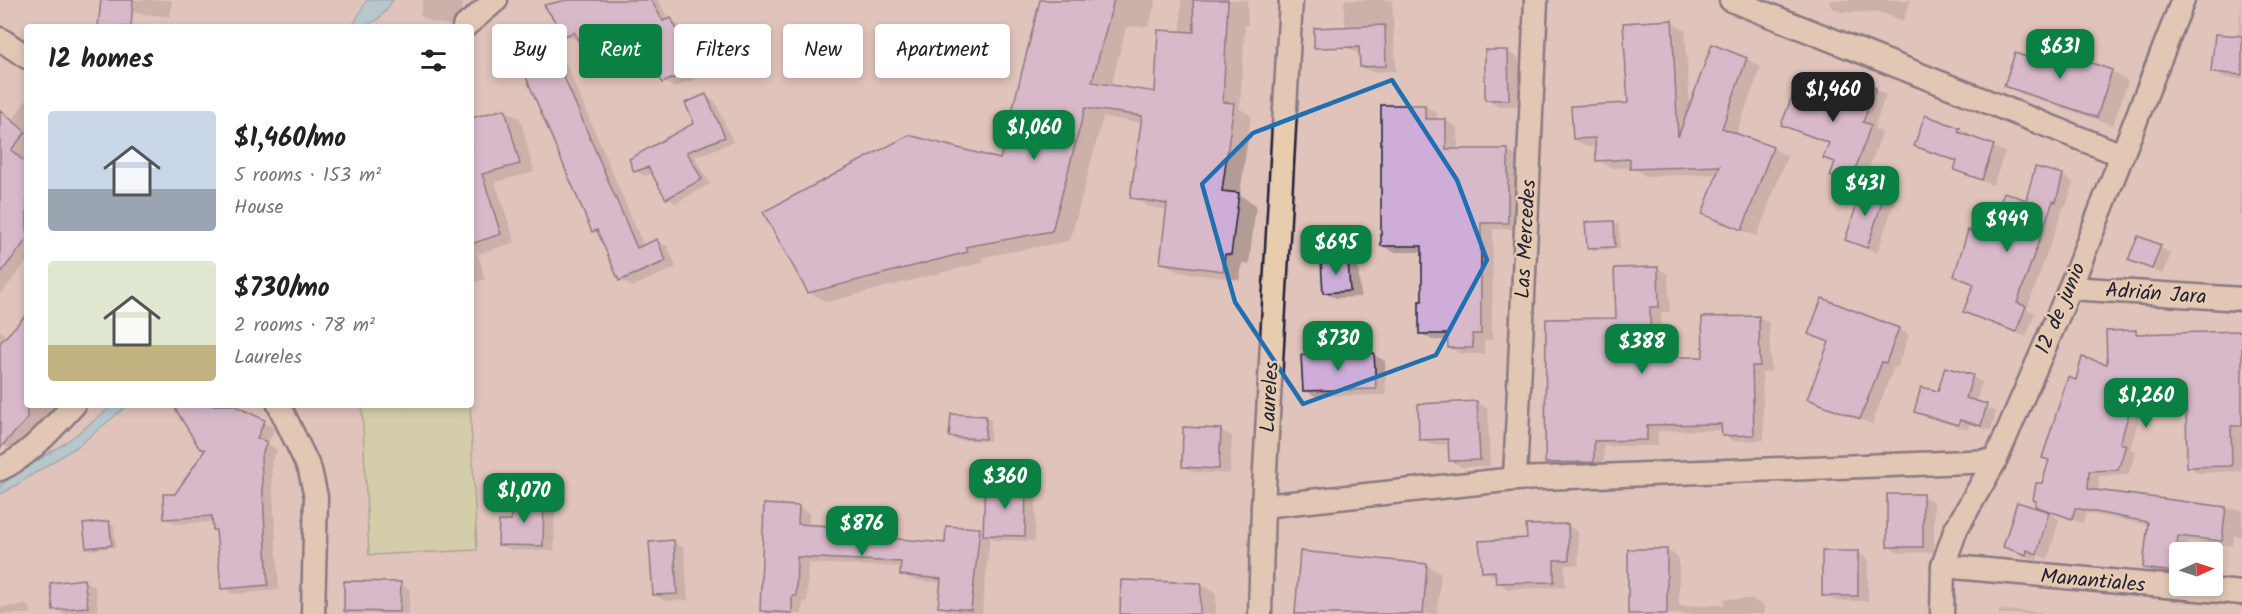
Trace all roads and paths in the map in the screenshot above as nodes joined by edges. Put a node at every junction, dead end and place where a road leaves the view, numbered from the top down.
1 (496, 0) edge
2 (1291, 0) edge
3 (1536, 0) edge
4 (1731, 0) edge
5 (2183, 0) edge
6 (468, 24) edge
7 (0, 39) edge
8 (24, 55) edge
9 (2122, 155) junction
10 (2070, 288) junction
11 (2242, 299) edge
12 (71, 408) edge
13 (280, 408) edge
14 (1995, 461) junction
15 (0, 469) edge
16 (1515, 478) junction
17 (1263, 506) junction
18 (1943, 566) junction
19 (2242, 593) edge
20 (313, 614) edge
21 (1260, 614) edge
22 (1942, 614) edge

1 - 6 street
2 - 17 street, Laureles
3 - 16 street, Las Mercedes
4 - 9 street
5 - 9 street, 12 de junio
7 - 8 street
9 - 10 street, 12 de junio
10 - 11 street, Adrián Jara
10 - 14 street, 12 de junio
12 - 15 street
13 - 20 street
14 - 16 street
14 - 18 street, 12 de junio
16 - 17 street
17 - 21 street, Laureles
18 - 19 street, Manantiales
18 - 22 street, 12 de junio

